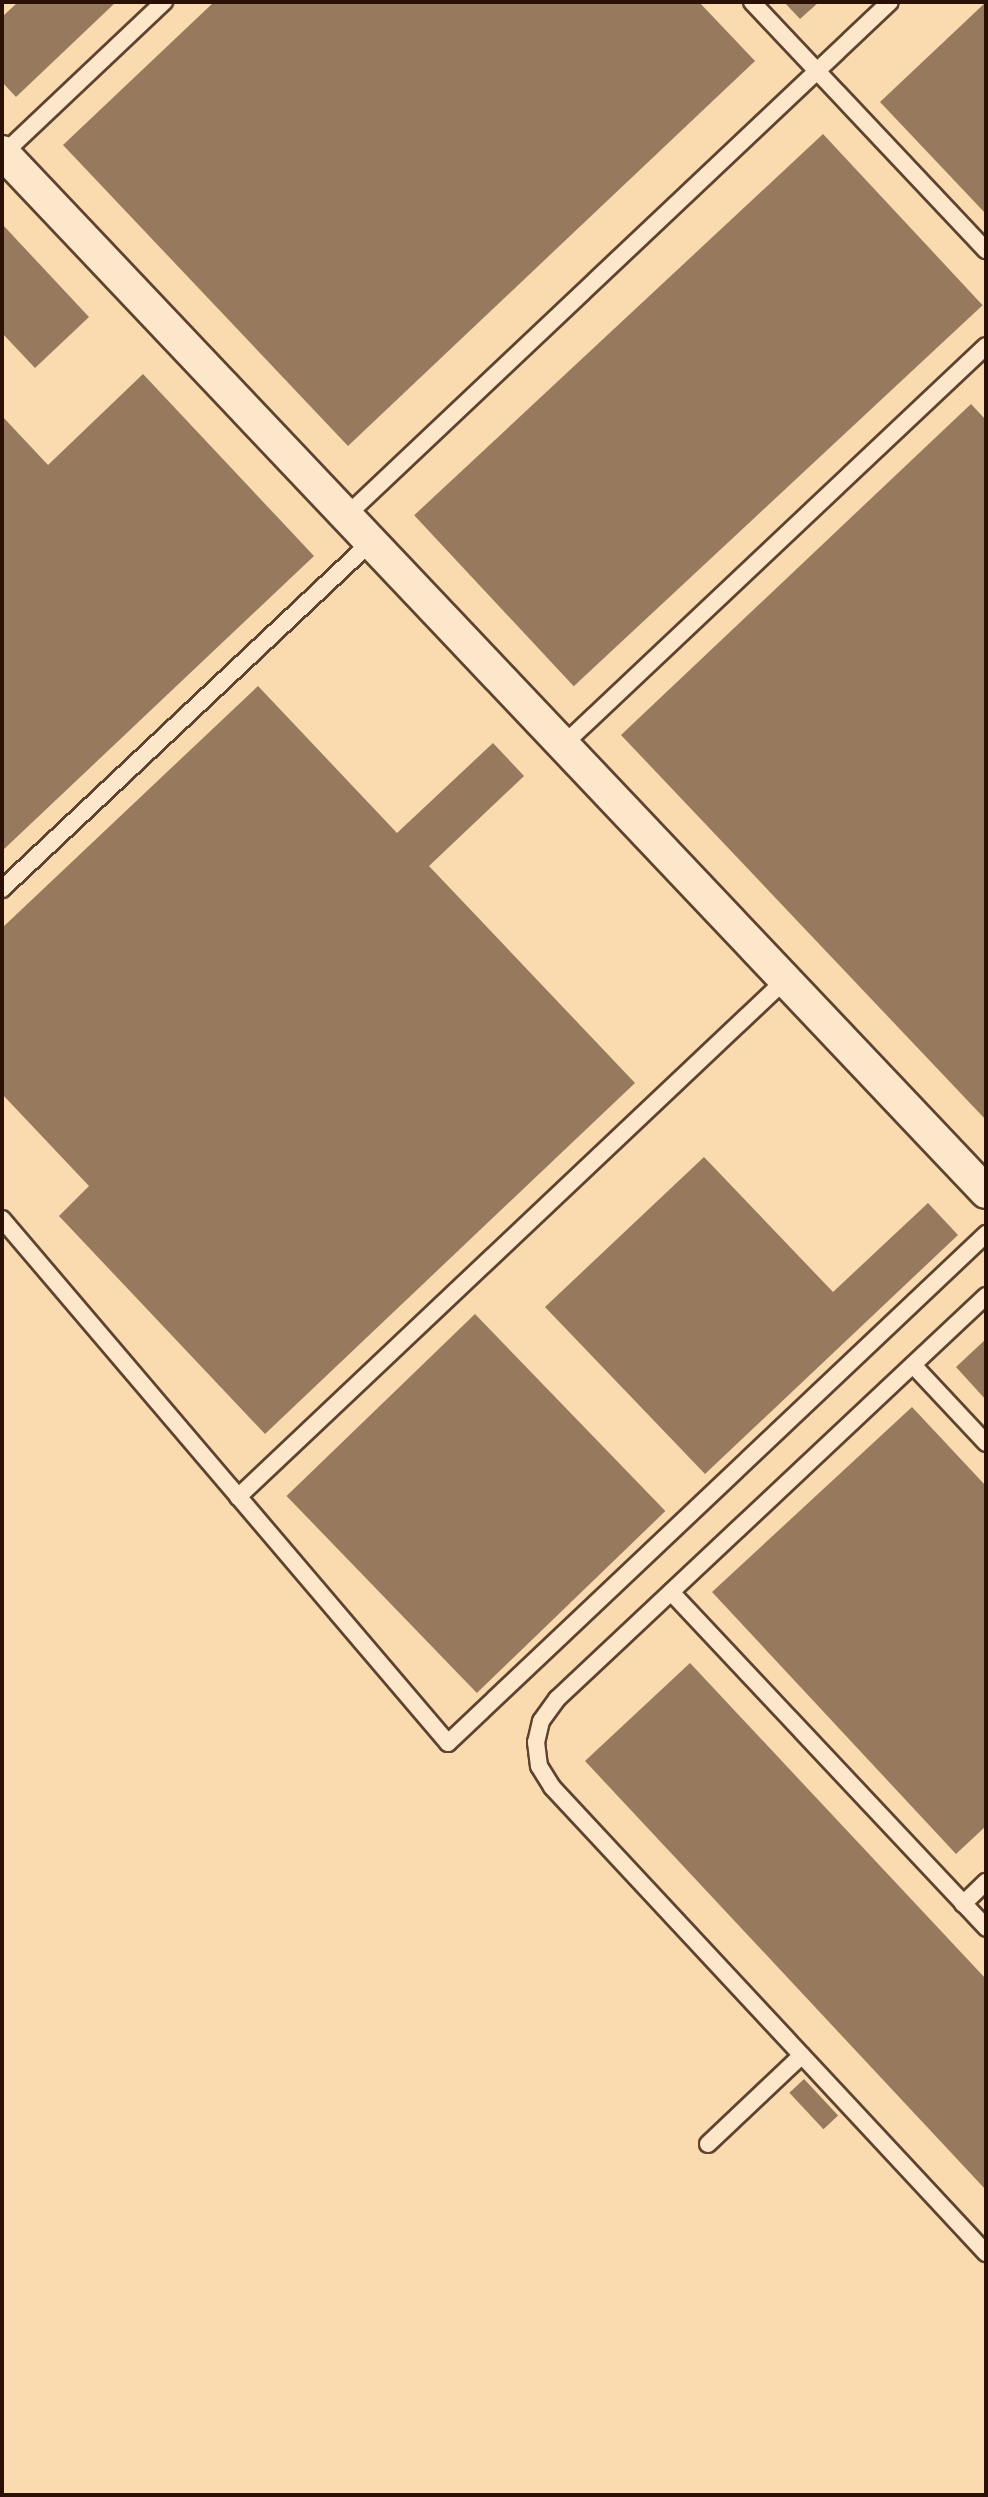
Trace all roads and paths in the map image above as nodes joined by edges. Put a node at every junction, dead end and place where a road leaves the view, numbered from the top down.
1 (164, 2) edge
2 (752, 2) edge
3 (890, 2) edge
4 (817, 71) junction
5 (2, 154) edge
6 (986, 250) edge
7 (986, 346) edge
8 (346, 516) junction
9 (371, 542) junction
10 (563, 746) junction
11 (2, 889) edge
12 (785, 980) junction
13 (986, 1192) edge
14 (2, 1219) edge
15 (986, 1234) edge
16 (986, 1296) edge
17 (913, 1365) junction
18 (986, 1443) edge
19 (238, 1497) junction
20 (671, 1592) junction
21 (986, 1882) edge
22 (963, 1904) junction
23 (986, 1928) edge
24 (802, 2055) junction
25 (708, 2144) dead end
26 (986, 2253) edge

1 - 5 lane
2 - 4 lane
3 - 4 lane
4 - 6 lane
4 - 8 lane
5 - 8 street
7 - 10 lane
8 - 9 street
9 - 10 street
9 - 11 lane
10 - 12 street
12 - 13 street
12 - 19 lane
14 - 19 lane
15 - 19 lane
16 - 17 lane
17 - 18 lane
17 - 20 lane
20 - 22 lane
20 - 24 lane
21 - 22 lane
22 - 23 lane
24 - 25 lane
24 - 26 lane

